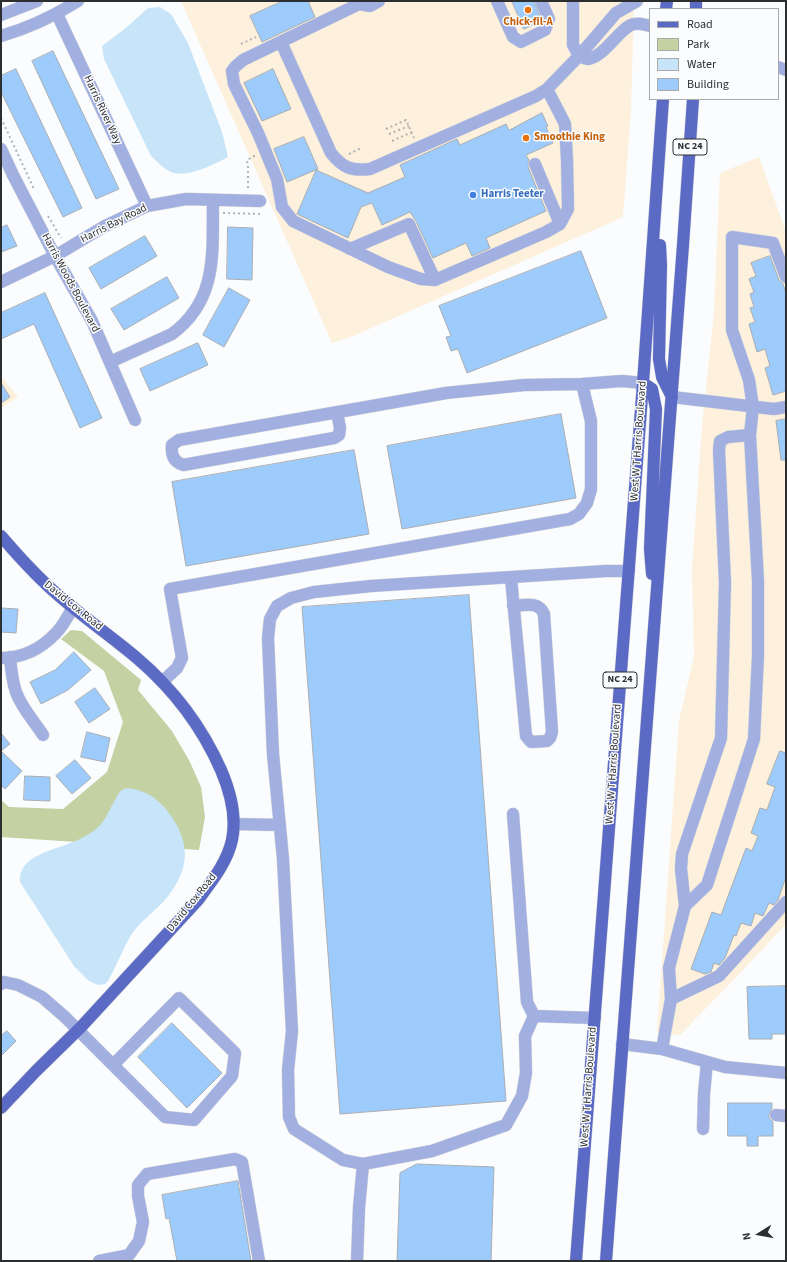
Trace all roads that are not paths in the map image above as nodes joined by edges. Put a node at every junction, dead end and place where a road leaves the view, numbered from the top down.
1 (37, 1) edge
2 (78, 1) edge
3 (379, 1) edge
4 (497, 1) edge
5 (541, 1) edge
6 (573, 1) edge
7 (637, 1) edge
8 (359, 3) edge
9 (57, 14) junction
10 (1, 15) edge
11 (649, 26) edge
12 (1, 36) edge
13 (280, 42) junction
14 (578, 56) junction
15 (547, 89) junction
16 (663, 100) edge
17 (693, 100) edge
18 (1, 149) edge
19 (535, 164) dead end
20 (658, 190) junction
21 (213, 200) junction
22 (260, 201) dead end
23 (148, 206) junction
24 (560, 224) junction
25 (350, 249) junction
26 (55, 256) junction
27 (786, 277) edge
28 (435, 280) junction
29 (1, 282) edge
30 (110, 362) junction
31 (643, 383) junction
32 (582, 384) junction
33 (672, 397) junction
34 (753, 407) junction
35 (786, 407) edge
36 (338, 412) junction
37 (135, 420) dead end
38 (750, 435) junction
39 (1, 536) edge
40 (629, 571) junction
41 (511, 578) junction
42 (513, 606) junction
43 (73, 607) junction
44 (656, 609) junction
45 (6, 658) edge
46 (162, 682) junction
47 (43, 735) dead end
48 (513, 814) dead end
49 (234, 824) junction
50 (280, 825) junction
51 (786, 902) edge
52 (685, 906) junction
53 (1, 984) edge
54 (670, 999) junction
55 (534, 1016) junction
56 (595, 1018) junction
57 (78, 1031) junction
58 (622, 1044) junction
59 (662, 1049) junction
60 (707, 1062) junction
61 (112, 1065) junction
62 (786, 1073) edge
63 (1, 1108) edge
64 (704, 1129) dead end
65 (363, 1164) junction
66 (131, 1258) edge
67 (99, 1261) edge
68 (259, 1261) edge
69 (357, 1261) edge
70 (576, 1261) edge
71 (606, 1261) edge

1 - 10 street
2 - 9 street
3 - 8 street
4 - 5 street
6 - 14 street
7 - 14 street
8 - 13 street
9 - 12 street
9 - 23 street, Harris River Way
11 - 14 street
13 - 15 street
13 - 25 street
14 - 15 street
15 - 24 street
16 - 20 main road, West W T Harris Boulevard / NC 24
17 - 33 main road, NC 24
18 - 26 street, Harris Woods Boulevard
19 - 24 street
20 - 31 main road, West W T Harris Boulevard / NC 24
20 - 33 main road
21 - 22 street, Harris Bay Road
21 - 23 street, Harris Bay Road
21 - 30 street
23 - 26 street, Harris Bay Road
24 - 28 street
25 - 28 street
25 - 28 street
26 - 29 street, Harris Bay Road
26 - 30 street, Harris Woods Boulevard
27 - 34 street
30 - 37 street, Harris Woods Boulevard
31 - 32 street
31 - 40 main road, West W T Harris Boulevard / NC 24
31 - 44 main road
32 - 36 street
32 - 46 street
33 - 34 street
33 - 44 main road, NC 24
34 - 35 street
34 - 38 street
36 - 36 street
38 - 52 street
38 - 52 street
39 - 43 main road, David Cox Road
40 - 41 street
40 - 56 main road, West W T Harris Boulevard / NC 24
41 - 42 street
41 - 50 street
42 - 42 street
43 - 45 street
43 - 46 main road, David Cox Road
44 - 58 main road, NC 24
45 - 47 street
46 - 49 main road, David Cox Road
48 - 55 street
49 - 50 street
49 - 57 main road, David Cox Road
50 - 65 street
51 - 54 street
52 - 54 street
53 - 57 street
54 - 59 street
55 - 56 street
55 - 65 street
56 - 70 main road, West W T Harris Boulevard / NC 24
57 - 61 street
57 - 63 main road, David Cox Road
58 - 59 street
58 - 71 main road, NC 24
59 - 60 street
60 - 62 street
60 - 64 street
61 - 61 street
65 - 69 street
66 - 67 street
66 - 68 street

